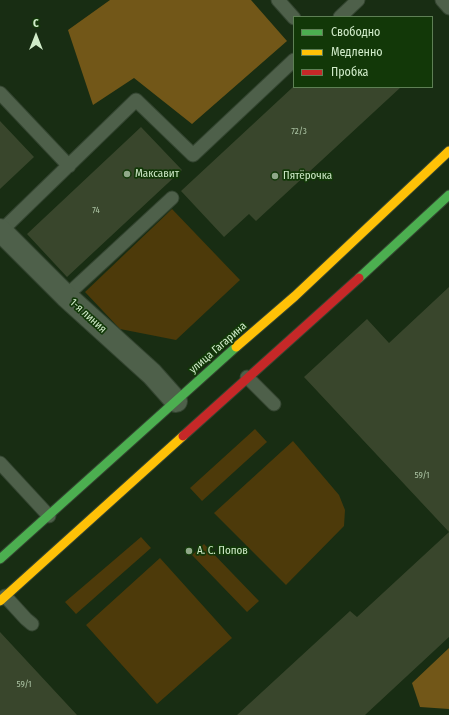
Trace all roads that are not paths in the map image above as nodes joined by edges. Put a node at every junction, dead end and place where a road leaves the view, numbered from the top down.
1 (278, 0) edge
2 (358, 0) edge
3 (442, 0) edge
4 (449, 8) edge
5 (341, 16) edge
6 (293, 17) edge
7 (293, 61) edge
8 (0, 93) edge
9 (449, 152) edge
10 (69, 166) junction
11 (449, 195) edge
12 (172, 198) dead end
13 (0, 231) edge
14 (66, 296) junction
15 (248, 377) junction
16 (176, 401) junction
17 (274, 404) dead end
18 (0, 463) edge
19 (49, 516) junction
20 (0, 559) edge
21 (3, 598) edge
22 (32, 624) dead end

1 - 6 lane
2 - 5 lane
3 - 4 lane
7 - 10 lane
8 - 10 lane
9 - 16 main road, улица Гагарина
10 - 13 lane
11 - 15 main road
12 - 14 lane
13 - 14 street, 1-я линия
14 - 16 street, 1-я линия
15 - 17 lane
15 - 21 main road
16 - 19 main road, улица Гагарина
18 - 19 lane
19 - 20 main road, улица Гагарина
21 - 22 lane

